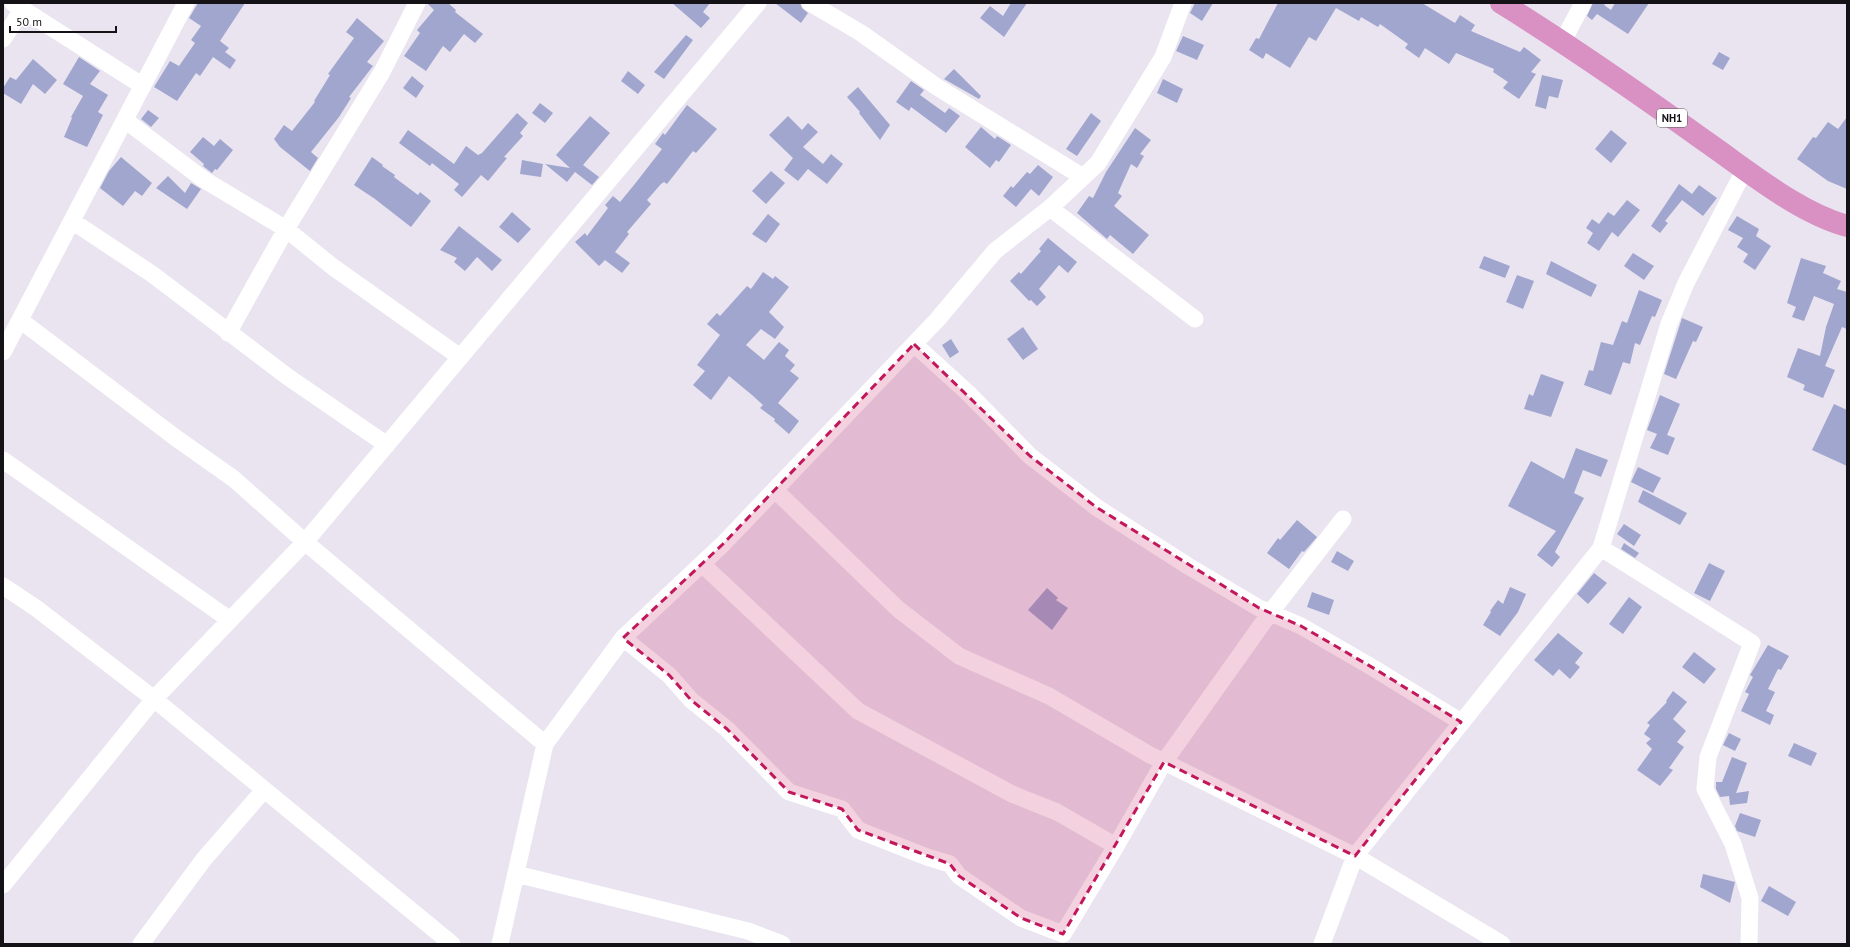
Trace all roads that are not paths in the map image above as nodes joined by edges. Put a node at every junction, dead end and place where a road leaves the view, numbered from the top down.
1 (186, 3) edge
2 (418, 3) edge
3 (758, 3) edge
4 (810, 3) edge
5 (1183, 3) edge
6 (1502, 3) edge
7 (1583, 3) edge
8 (18, 6) edge
9 (3, 39) edge
10 (1563, 41) junction
11 (143, 86) junction
12 (125, 120) junction
13 (1745, 169) junction
14 (1083, 177) junction
15 (1050, 208) junction
16 (72, 221) junction
17 (1847, 226) edge
18 (286, 230) junction
19 (1194, 319) dead end
20 (20, 320) junction
21 (228, 333) junction
22 (914, 344) junction
23 (3, 352) edge
24 (460, 358) junction
25 (387, 445) junction
26 (3, 460) edge
27 (775, 490) junction
28 (1343, 519) dead end
29 (305, 542) junction
30 (1601, 548) junction
31 (702, 564) junction
32 (3, 586) edge
33 (1270, 613) junction
34 (230, 620) junction
35 (623, 638) junction
36 (154, 699) junction
37 (1461, 722) junction
38 (545, 744) junction
39 (1164, 762) junction
40 (264, 790) junction
41 (1116, 846) junction
42 (1355, 856) junction
43 (516, 874) junction
44 (3, 885) edge
45 (141, 944) edge
46 (452, 944) edge
47 (500, 944) edge
48 (782, 944) edge
49 (1322, 944) edge
50 (1502, 944) edge
51 (1749, 944) edge

1 - 11 street
2 - 18 street
3 - 24 street
4 - 14 street
5 - 14 street
6 - 10 highway, NH1
7 - 10 street
8 - 9 street
8 - 11 street
10 - 13 highway, NH1
11 - 12 street
12 - 16 street
12 - 18 street
13 - 17 highway, NH1
13 - 30 street
14 - 15 street
15 - 19 street
15 - 22 street
16 - 20 street
16 - 21 street
18 - 21 street
18 - 24 street
20 - 23 street
20 - 29 street
21 - 25 street
22 - 27 street
22 - 33 street
24 - 25 street
25 - 29 street
26 - 34 street
27 - 31 street
27 - 39 street
28 - 33 street
29 - 34 street
29 - 38 street
30 - 37 street
30 - 51 street
31 - 35 street
31 - 41 street
32 - 36 street
33 - 37 street
33 - 39 street
34 - 36 street
35 - 38 street
35 - 41 street
36 - 40 street
36 - 44 street
37 - 42 street
38 - 43 street
39 - 41 street
39 - 42 street
40 - 45 street
40 - 46 street
42 - 49 street
42 - 50 street
43 - 47 street
43 - 48 street

